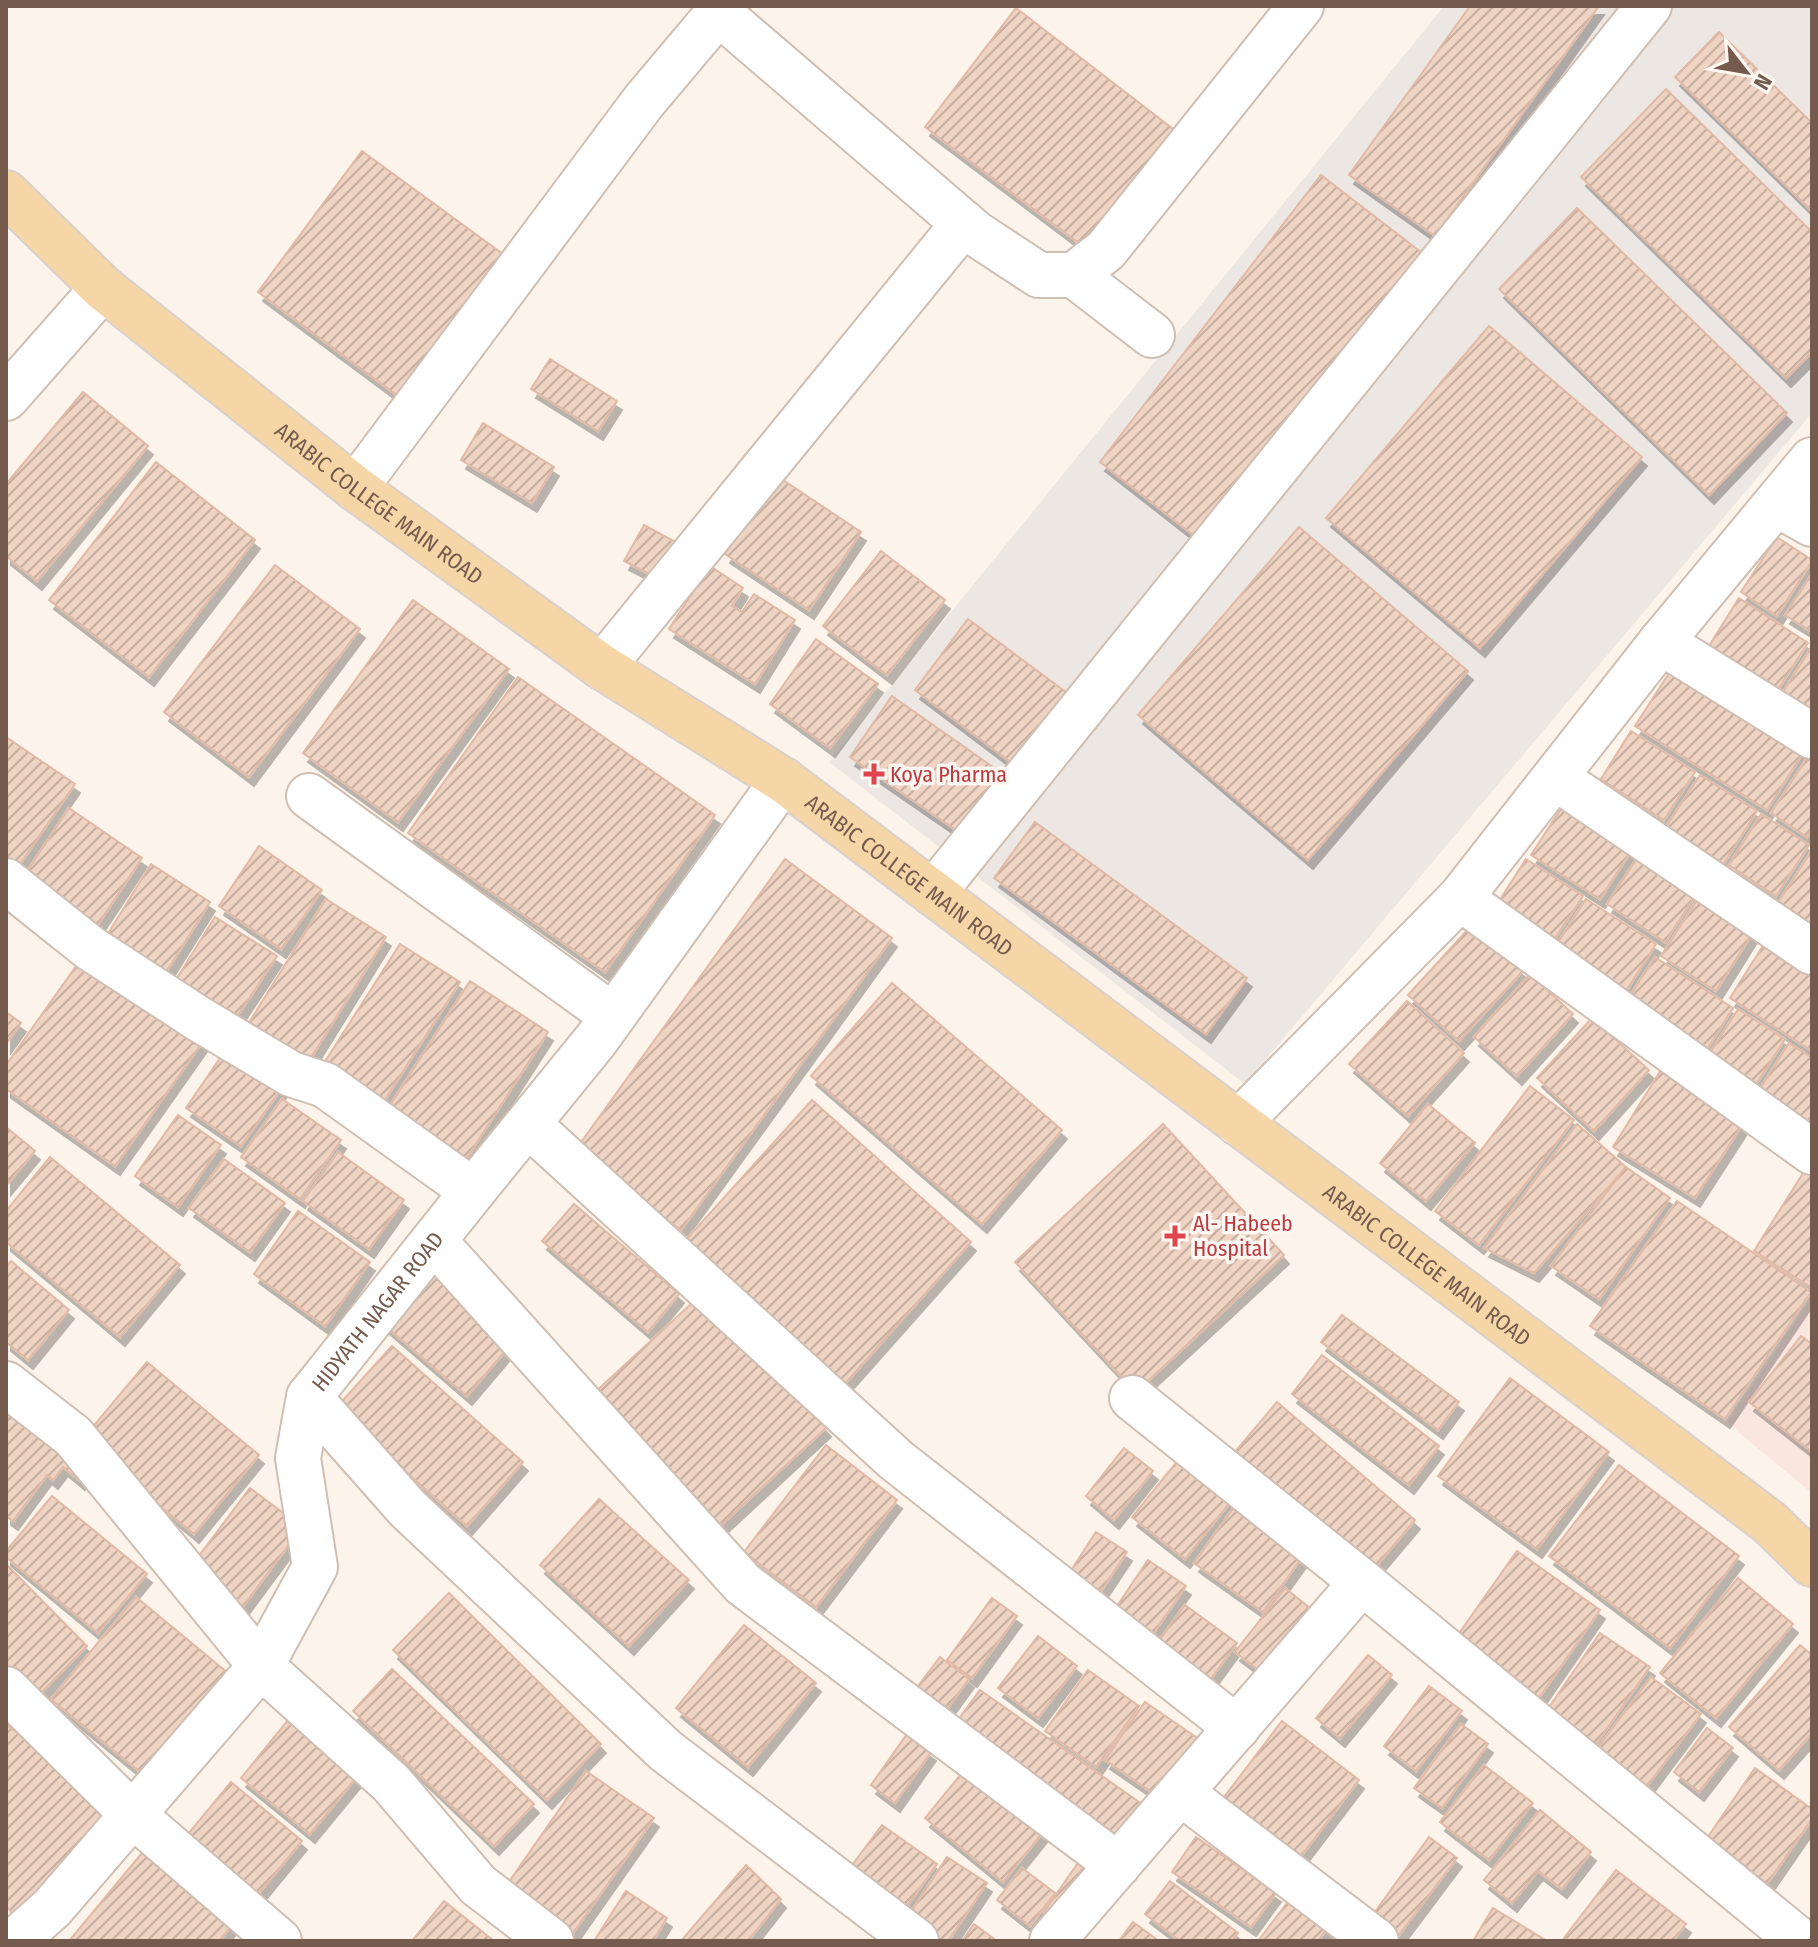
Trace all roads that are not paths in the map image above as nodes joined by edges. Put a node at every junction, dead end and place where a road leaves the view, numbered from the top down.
1 (1301, 6) edge
2 (1649, 6) edge
3 (722, 9) edge
4 (6, 193) edge
5 (964, 223) junction
6 (1074, 275) junction
7 (103, 288) junction
8 (1152, 335) dead end
9 (6, 398) edge
10 (1812, 460) edge
11 (355, 488) junction
12 (1794, 514) edge
13 (1661, 642) junction
14 (602, 667) junction
15 (1812, 736) edge
16 (1556, 778) junction
17 (783, 780) junction
18 (309, 796) dead end
19 (6, 881) edge
20 (933, 893) junction
21 (1460, 898) junction
22 (1812, 952) edge
23 (613, 1016) junction
24 (1238, 1123) junction
25 (528, 1124) junction
26 (1812, 1152) edge
27 (473, 1191) junction
28 (434, 1241) junction
29 (6, 1384) edge
30 (309, 1397) junction
31 (1132, 1398) dead end
32 (1812, 1564) edge
33 (1362, 1582) junction
34 (261, 1666) junction
35 (6, 1689) edge
36 (1237, 1728) junction
37 (1181, 1793) junction
38 (132, 1814) junction
39 (1118, 1865) junction
40 (15, 1941) edge
41 (279, 1941) edge
42 (551, 1941) edge
43 (916, 1941) edge
44 (1052, 1941) edge
45 (1376, 1941) edge
46 (1800, 1941) edge

1 - 6 street
2 - 20 street
3 - 5 street
3 - 11 street
4 - 7 main road, ARABIC COLLEGE MAIN ROAD
5 - 6 street
5 - 14 street
6 - 8 street
7 - 9 street
7 - 11 main road, ARABIC COLLEGE MAIN ROAD
10 - 12 street
11 - 14 main road, ARABIC COLLEGE MAIN ROAD
12 - 13 street
13 - 15 street
13 - 16 street
14 - 17 main road, ARABIC COLLEGE MAIN ROAD
16 - 21 street
16 - 22 street
17 - 20 main road, ARABIC COLLEGE MAIN ROAD
17 - 23 street, HIDYATH NAGAR ROAD
18 - 23 street
19 - 27 street
20 - 24 main road, ARABIC COLLEGE MAIN ROAD
21 - 24 street
21 - 26 street
23 - 25 street, HIDYATH NAGAR ROAD
24 - 32 main road, ARABIC COLLEGE MAIN ROAD
25 - 27 street, HIDYATH NAGAR ROAD
25 - 36 street
27 - 28 street, HIDYATH NAGAR ROAD
28 - 30 street, HIDYATH NAGAR ROAD
28 - 39 street
29 - 34 street
30 - 34 street, HIDYATH NAGAR ROAD
30 - 43 street
31 - 33 street
33 - 36 street
33 - 46 street
34 - 38 street, HIDYATH NAGAR ROAD
34 - 42 street
35 - 38 street
36 - 37 street
37 - 39 street
37 - 45 street
38 - 40 street, HIDYATH NAGAR ROAD
38 - 41 street
39 - 44 street

